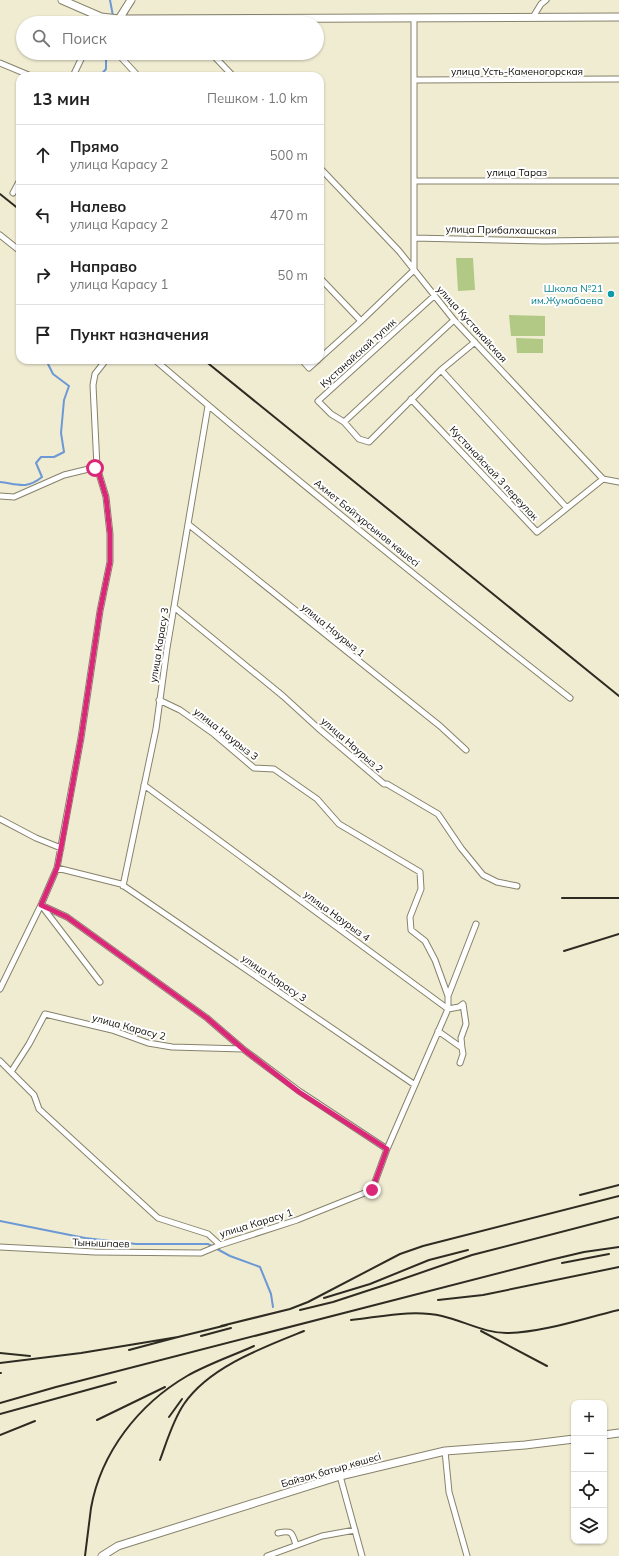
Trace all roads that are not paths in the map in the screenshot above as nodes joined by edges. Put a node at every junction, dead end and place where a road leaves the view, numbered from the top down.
1 (62, 0) edge
2 (130, 0) edge
3 (546, 0) edge
4 (92, 16) edge
5 (121, 16) edge
6 (533, 17) junction
7 (619, 17) edge
8 (414, 18) junction
9 (324, 19) edge
10 (81, 60) edge
11 (124, 60) edge
12 (218, 60) edge
13 (0, 63) edge
14 (21, 72) edge
15 (75, 72) edge
16 (135, 72) edge
17 (229, 72) edge
18 (619, 79) edge
19 (415, 80) junction
20 (324, 172) edge
21 (415, 181) junction
22 (619, 181) edge
23 (16, 187) edge
24 (13, 193) dead end
25 (0, 235) edge
26 (414, 238) junction
27 (619, 240) edge
28 (16, 248) edge
29 (414, 270) junction
30 (324, 282) edge
31 (434, 296) junction
32 (454, 320) junction
33 (361, 321) junction
34 (475, 342) junction
35 (324, 354) edge
36 (103, 364) edge
37 (159, 364) edge
38 (306, 364) edge
39 (314, 364) edge
40 (441, 370) junction
41 (411, 400) junction
42 (208, 406) junction
43 (344, 422) junction
44 (97, 467) junction
45 (603, 479) junction
46 (619, 482) edge
47 (0, 496) edge
48 (567, 508) junction
49 (188, 524) junction
50 (174, 607) junction
51 (570, 698) dead end
52 (159, 700) junction
53 (466, 750) dead end
54 (144, 785) junction
55 (0, 819) edge
56 (61, 848) junction
57 (57, 868) junction
58 (123, 886) junction
59 (517, 886) dead end
60 (41, 905) junction
61 (476, 924) dead end
62 (100, 982) dead end
63 (0, 989) edge
64 (448, 996) junction
65 (448, 1008) junction
66 (438, 1031) junction
67 (462, 1048) junction
68 (243, 1049) junction
69 (0, 1061) edge
70 (460, 1063) dead end
71 (11, 1072) junction
72 (415, 1085) junction
73 (387, 1149) junction
74 (220, 1245) junction
75 (0, 1247) edge
76 (619, 1433) edge
77 (607, 1435) edge
78 (571, 1439) edge
79 (445, 1451) junction
80 (340, 1476) junction
81 (355, 1530) junction
82 (278, 1533) dead end
83 (296, 1545) junction
84 (102, 1556) edge
85 (267, 1556) edge
86 (362, 1556) edge
87 (467, 1556) edge

1 - 4 street
2 - 5 street
3 - 6 street
6 - 7 street
6 - 8 street
8 - 9 street
8 - 19 street
10 - 15 street
11 - 16 street
12 - 17 street
13 - 14 street
18 - 19 street, улица Усть-Каменогорская
19 - 21 street
20 - 29 street, улица Кустанайская
21 - 22 street, улица Тараз
21 - 26 street
23 - 24 street
25 - 28 street
26 - 27 street, улица Прибалхашская
26 - 29 street
29 - 31 street, улица Кустанайская
29 - 33 street
30 - 33 street
31 - 32 street, улица Кустанайская
31 - 43 street, Кустанайскай тупик
32 - 34 street, улица Кустанайская
32 - 43 street
33 - 35 street
34 - 40 street, Кустанайскай тупик
34 - 45 street, улица Кустанайская
36 - 44 street
37 - 42 street, Ахмет Байтұрсынов көшесі
38 - 39 street
40 - 41 street, Кустанайскай тупик
40 - 48 street
41 - 43 street, Кустанайскай тупик
41 - 48 street, Кустанайскай 3 переулок
42 - 49 street, улица Карасу 3
42 - 51 street, Ахмет Байтұрсынов көшесі
44 - 47 street
44 - 56 street
45 - 46 street
45 - 48 street, Кустанайскай 3 переулок
49 - 50 street, улица Карасу 3
49 - 53 street, улица Наурыз 1
50 - 52 street, улица Карасу 3
50 - 59 street, улица Наурыз 2
52 - 54 street, улица Карасу 3
52 - 64 street, улица Наурыз 3
54 - 58 street, улица Карасу 3
54 - 65 street, улица Наурыз 4
55 - 56 street
56 - 57 street
57 - 58 street, улица Карасу 3
57 - 60 street
58 - 72 street, улица Карасу 3
60 - 62 street
60 - 63 street
60 - 68 street
61 - 64 street
64 - 65 street
65 - 66 street, улица Карасу 1
65 - 67 street
66 - 67 street
66 - 72 street, улица Карасу 1
67 - 70 street
68 - 71 street, улица Карасу 2
68 - 73 street
69 - 71 street, улица Карасу 1
71 - 74 street, улица Карасу 1
72 - 73 street, улица Карасу 1
73 - 74 street, улица Карасу 1
74 - 75 street, Тынышпаев
76 - 77 street
78 - 79 street, Байзақ батыр көшесі
79 - 80 street, Байзақ батыр көшесі
79 - 87 street
80 - 81 street
80 - 84 street, Байзақ батыр көшесі
81 - 83 street
81 - 86 street
82 - 83 street
83 - 85 street

